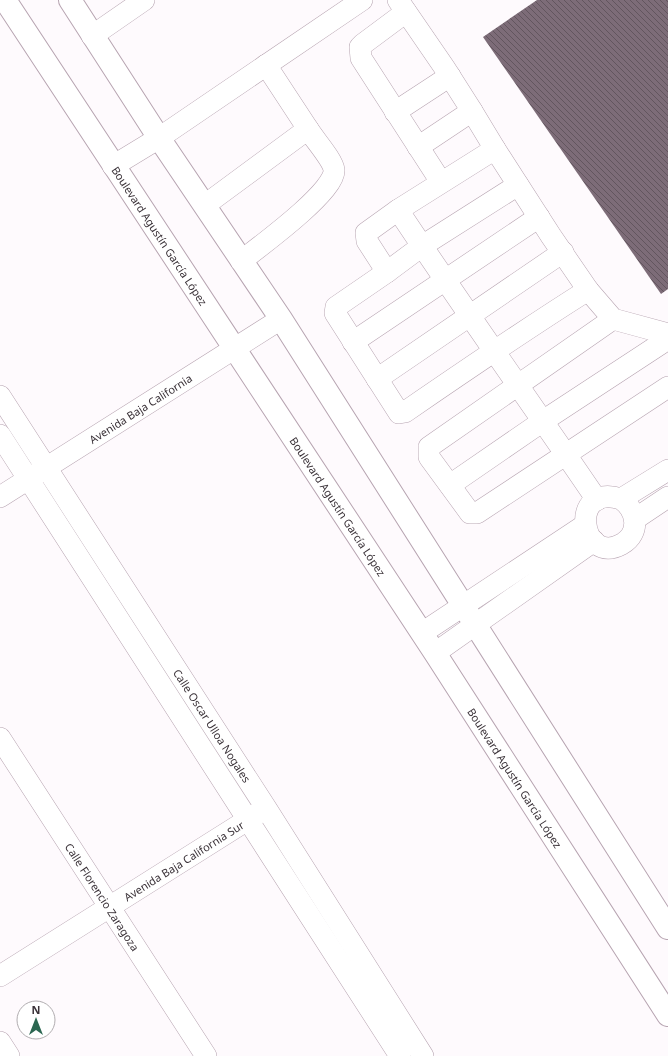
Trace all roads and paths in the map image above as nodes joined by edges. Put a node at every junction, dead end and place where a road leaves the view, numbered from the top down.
1 (5, 0) edge
2 (70, 0) edge
3 (144, 0) edge
4 (362, 0) edge
5 (402, 6) edge
6 (92, 36) junction
7 (266, 65) junction
8 (450, 76) junction
9 (395, 112) junction
10 (472, 112) junction
11 (308, 129) junction
12 (158, 138) junction
13 (418, 147) junction
14 (496, 149) junction
15 (114, 166) junction
16 (441, 182) junction
17 (518, 185) junction
18 (205, 205) junction
19 (398, 210) junction
20 (539, 217) junction
21 (422, 246) junction
22 (563, 252) junction
23 (241, 260) junction
24 (387, 272) junction
25 (446, 280) junction
26 (588, 290) junction
27 (470, 315) junction
28 (281, 319) junction
29 (614, 319) junction
30 (668, 334) edge
31 (668, 339) edge
32 (353, 342) junction
33 (234, 349) junction
34 (494, 351) junction
35 (377, 379) junction
36 (518, 385) junction
37 (668, 387) edge
38 (0, 396) edge
39 (542, 421) junction
40 (0, 435) edge
41 (565, 454) junction
42 (46, 467) junction
43 (668, 470) edge
44 (28, 479) junction
45 (450, 485) junction
46 (0, 497) edge
47 (668, 497) edge
48 (621, 499) junction
49 (597, 500) junction
50 (635, 519) junction
51 (589, 533) junction
52 (463, 605) junction
53 (475, 624) junction
54 (422, 633) junction
55 (154, 636) junction
56 (137, 647) junction
57 (435, 653) junction
58 (0, 738) edge
59 (266, 808) junction
60 (248, 820) junction
61 (110, 906) junction
62 (668, 928) edge
63 (0, 976) edge
64 (668, 1015) edge
65 (0, 1042) edge
66 (9, 1056) edge
67 (206, 1056) edge
68 (400, 1056) edge
69 (422, 1056) edge

1 - 15 main road, Boulevard Agustín García López
2 - 6 main road
3 - 6 street
4 - 7 street
5 - 8 street
5 - 9 street
6 - 12 main road
7 - 11 street
7 - 12 street
8 - 9 street
8 - 10 street
9 - 13 street
10 - 13 street
10 - 14 street
11 - 18 street
11 - 23 street
12 - 15 street
12 - 18 main road
13 - 16 street
14 - 16 street
14 - 17 street
15 - 33 main road, Boulevard Agustín García López
16 - 19 street
17 - 20 street
17 - 21 street
18 - 23 main road
19 - 21 street
19 - 24 street
20 - 22 street
20 - 25 street
21 - 24 street
21 - 25 street
22 - 26 street
22 - 27 street
23 - 28 main road
24 - 32 street
25 - 27 street
25 - 32 street
26 - 29 street
26 - 34 street
27 - 34 street
27 - 35 street
28 - 33 street, Avenida Baja California
28 - 52 main road
29 - 30 street
29 - 36 street
31 - 39 street
32 - 35 street
33 - 42 street, Avenida Baja California
33 - 54 main road, Boulevard Agustín García López
34 - 35 street
34 - 36 street
36 - 39 street
36 - 45 street
37 - 41 street
38 - 42 street, Calle Oscar Ulloa Nogales
39 - 41 street
39 - 45 street
40 - 44 street, Calle Oscar Ulloa Nogales
41 - 45 street
41 - 49 street
42 - 44 street, Avenida Baja California
42 - 55 street, Calle Oscar Ulloa Nogales
43 - 48 street
44 - 46 street, Avenida Baja California
44 - 56 street, Calle Oscar Ulloa Nogales
47 - 50 street
48 - 49 street
48 - 50 street
49 - 51 street
50 - 51 street
51 - 52 street
51 - 53 street
52 - 53 main road
52 - 54 street
53 - 57 street
53 - 62 main road
54 - 57 main road, Boulevard Agustín García López
55 - 56 street
55 - 59 street, Calle Oscar Ulloa Nogales
56 - 60 street, Calle Oscar Ulloa Nogales
57 - 64 main road, Boulevard Agustín García López
58 - 61 street, Calle Florencio Zaragoza
59 - 60 street, Avenida Baja California Sur
59 - 69 street, Calle Oscar Ulloa Nogales
60 - 61 street, Avenida Baja California Sur
60 - 68 street, Calle Oscar Ulloa Nogales
61 - 63 street, Avenida Baja California Sur
61 - 67 street, Calle Florencio Zaragoza
65 - 66 street

